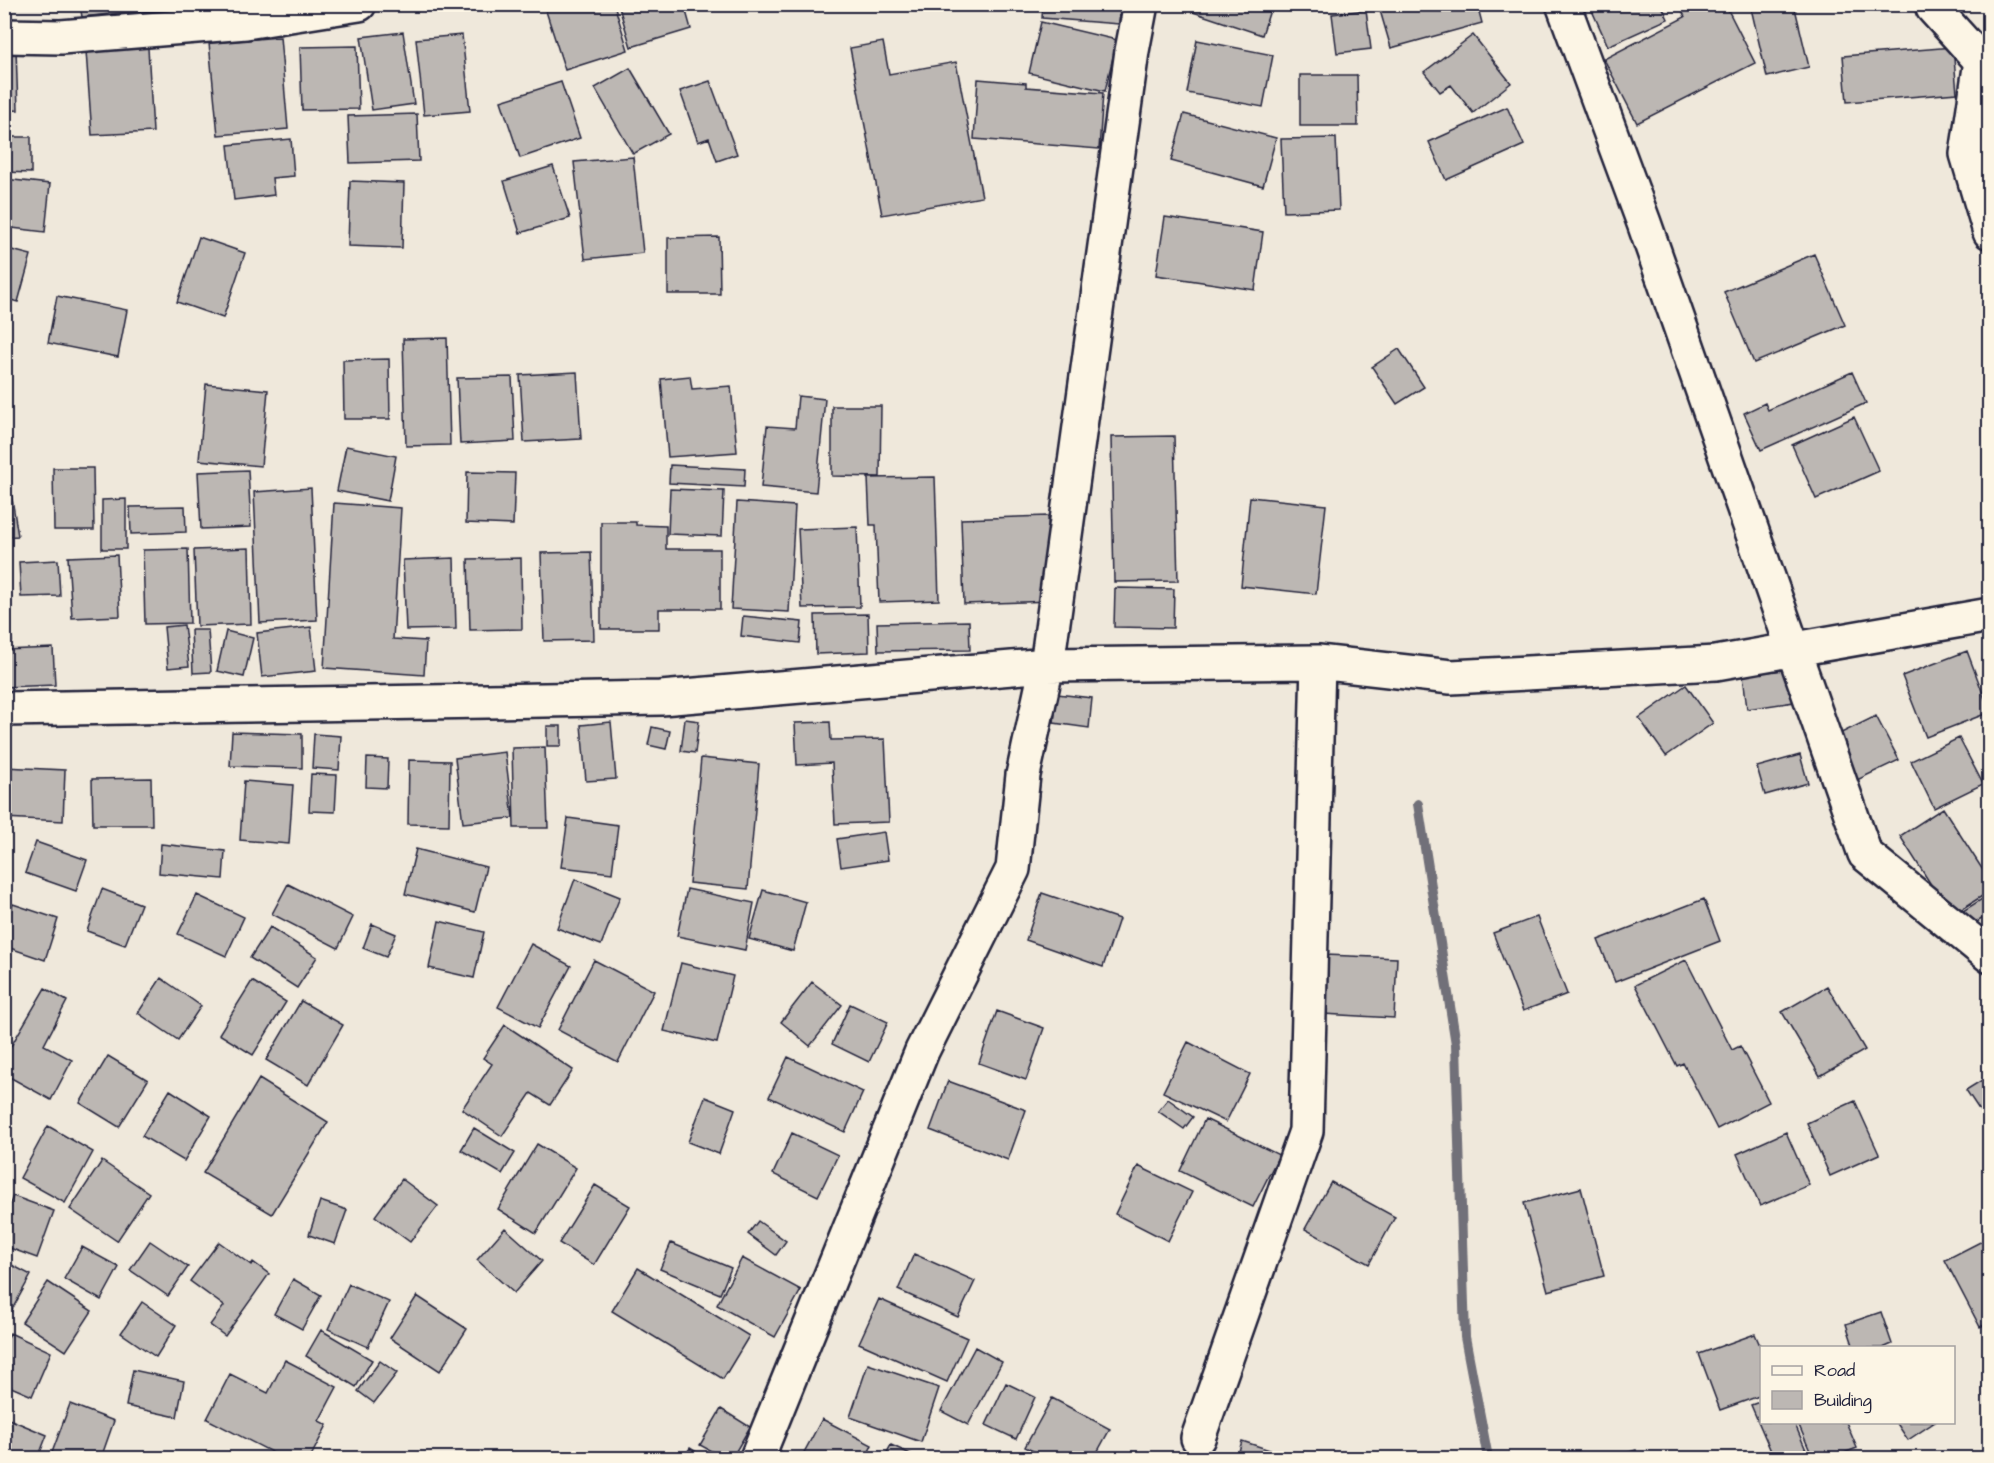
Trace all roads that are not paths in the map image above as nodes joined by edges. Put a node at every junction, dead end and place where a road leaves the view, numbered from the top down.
1 (359, 4) edge
2 (1141, 4) edge
3 (1563, 4) edge
4 (1933, 4) edge
5 (4, 36) edge
6 (1989, 232) edge
7 (1989, 615) edge
8 (1794, 649) junction
9 (1318, 662) junction
10 (1047, 665) junction
11 (4, 709) edge
12 (1989, 956) edge
13 (1198, 1438) dead end
14 (757, 1458) edge

1 - 5 street
2 - 10 street
3 - 8 street
4 - 6 street
7 - 8 street
8 - 9 street
8 - 12 street
9 - 10 street
9 - 13 street
10 - 11 street
10 - 14 street

